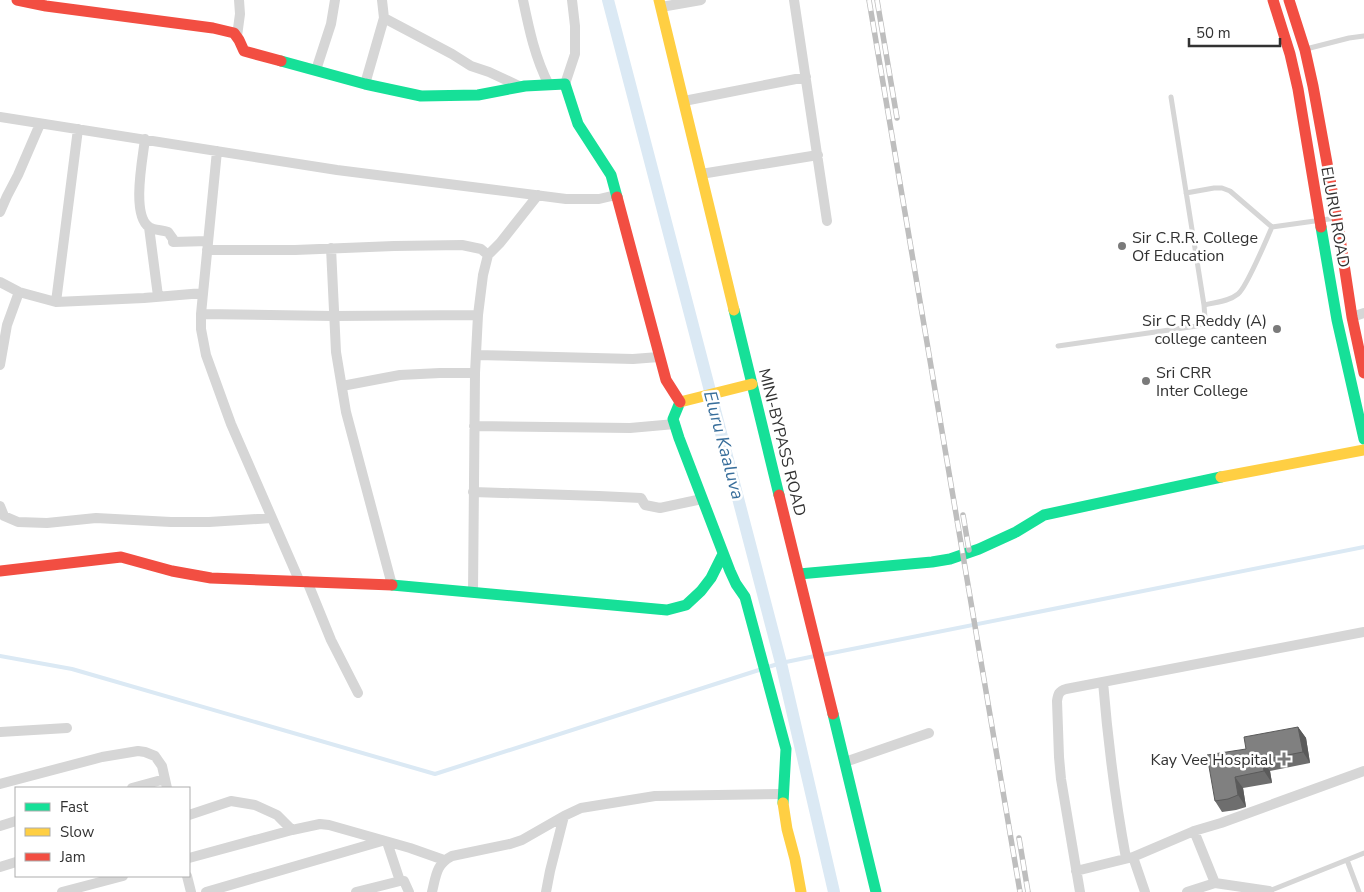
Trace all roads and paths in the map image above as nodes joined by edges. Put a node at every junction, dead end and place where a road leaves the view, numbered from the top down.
1 (17, 0) edge
2 (239, 0) edge
3 (335, 0) edge
4 (382, 0) edge
5 (523, 0) edge
6 (572, 0) edge
7 (701, 0) edge
8 (794, 0) edge
9 (1273, 0) edge
10 (1289, 0) edge
11 (660, 3) edge
12 (384, 18) junction
13 (236, 36) junction
14 (1364, 36) edge
15 (1304, 50) junction
16 (1290, 54) junction
17 (316, 70) junction
18 (806, 77) junction
19 (365, 84) junction
20 (566, 84) junction
21 (549, 85) junction
22 (520, 87) junction
23 (1171, 97) dead end
24 (684, 101) junction
25 (0, 117) edge
26 (40, 124) junction
27 (78, 129) junction
28 (146, 139) junction
29 (217, 151) junction
30 (818, 155) junction
31 (701, 174) junction
32 (1186, 193) junction
33 (538, 195) junction
34 (616, 195) junction
35 (0, 212) edge
36 (1337, 218) junction
37 (827, 221) dead end
38 (1320, 221) junction
39 (1272, 226) junction
40 (149, 227) junction
41 (207, 246) junction
42 (331, 248) junction
43 (488, 255) junction
44 (0, 282) edge
45 (19, 292) junction
46 (203, 293) junction
47 (158, 296) junction
48 (56, 302) junction
49 (1204, 305) junction
50 (1364, 313) edge
51 (201, 314) junction
52 (478, 315) junction
53 (334, 316) junction
54 (1352, 317) junction
55 (1058, 346) dead end
56 (476, 355) junction
57 (659, 357) junction
58 (0, 365) edge
59 (475, 373) junction
60 (1364, 373) edge
61 (752, 384) junction
62 (342, 386) junction
63 (680, 402) junction
64 (675, 424) junction
65 (474, 426) junction
66 (1364, 439) edge
67 (1364, 450) edge
68 (473, 492) junction
69 (702, 499) junction
70 (0, 506) edge
71 (272, 518) junction
72 (723, 554) junction
73 (0, 571) edge
74 (799, 576) junction
75 (303, 581) junction
76 (392, 585) junction
77 (473, 592) junction
78 (1364, 632) edge
79 (1103, 682) junction
80 (358, 693) dead end
81 (68, 728) dead end
82 (0, 732) edge
83 (929, 733) dead end
84 (844, 762) junction
85 (1364, 770) edge
86 (0, 784) edge
87 (166, 784) edge
88 (140, 787) edge
89 (783, 794) junction
90 (190, 815) edge
91 (564, 816) junction
92 (15, 822) edge
93 (0, 826) edge
94 (292, 830) junction
95 (1194, 831) junction
96 (385, 841) junction
97 (1364, 853) edge
98 (1129, 857) junction
99 (190, 858) edge
100 (444, 860) junction
101 (1347, 860) junction
102 (15, 862) edge
103 (0, 867) edge
104 (1076, 871) junction
105 (119, 877) edge
106 (187, 877) edge
107 (400, 881) junction
108 (1215, 883) junction
109 (62, 892) edge
110 (191, 892) edge
111 (206, 892) edge
112 (356, 892) edge
113 (409, 892) edge
114 (432, 892) edge
115 (546, 892) edge
116 (801, 892) edge
117 (876, 892) edge
118 (1080, 892) edge
119 (1145, 892) edge
120 (1188, 892) edge
121 (1269, 892) edge
122 (1359, 892) edge

1 - 13 street
2 - 13 street
3 - 17 street
4 - 12 street
5 - 21 street
6 - 20 street
7 - 11 street
8 - 18 street
9 - 16 street, ELURU ROAD
10 - 15 street, ELURU ROAD
11 - 24 street, MINI-BYPASS ROAD
12 - 19 street
12 - 22 street
13 - 17 street
14 - 15 lane
15 - 16 lane
15 - 36 street, ELURU ROAD
16 - 38 street, ELURU ROAD
17 - 19 street
18 - 24 street
18 - 30 street
19 - 22 street
20 - 21 street
20 - 34 street
21 - 22 street
23 - 32 lane
24 - 31 street, MINI-BYPASS ROAD
25 - 26 street
26 - 27 street
26 - 35 street
27 - 28 street
27 - 48 street
28 - 29 street
28 - 40 street
29 - 33 street
29 - 41 street
30 - 31 street
30 - 37 street
31 - 61 street, MINI-BYPASS ROAD
32 - 39 lane
32 - 49 lane
33 - 34 street
33 - 43 street
34 - 57 street
36 - 38 lane
36 - 54 street, ELURU ROAD
38 - 39 lane
38 - 66 street, ELURU ROAD
39 - 49 lane
40 - 41 street
40 - 47 street
41 - 42 street
41 - 46 street
42 - 43 street
42 - 53 street
43 - 52 street
44 - 45 street
45 - 48 street
45 - 58 street
46 - 47 street
46 - 51 street
47 - 48 street
49 - 55 lane
50 - 54 street
51 - 53 street
51 - 71 street
52 - 53 street
52 - 56 street
53 - 62 street
54 - 60 street, ELURU ROAD
56 - 57 street
56 - 59 street
57 - 63 street
59 - 62 street
59 - 65 street
61 - 63 street
61 - 74 street, MINI-BYPASS ROAD
62 - 76 street
63 - 64 street
64 - 65 street
64 - 69 street
65 - 68 street
67 - 74 street
68 - 69 street
68 - 77 street
69 - 72 street
70 - 71 street
71 - 75 street
72 - 77 street
72 - 89 street
73 - 75 street
74 - 84 street, MINI-BYPASS ROAD
75 - 76 street
75 - 80 street
76 - 77 street
78 - 79 street
79 - 98 street
79 - 104 street
81 - 82 street
83 - 84 street
84 - 117 street, MINI-BYPASS ROAD
85 - 95 street
86 - 87 street
87 - 88 street
89 - 91 street
89 - 116 street
90 - 94 street
91 - 100 street
91 - 115 street
92 - 93 street
94 - 96 street
94 - 99 street
95 - 98 street
95 - 108 street
96 - 100 street
96 - 107 street
96 - 111 street
97 - 101 lane
98 - 104 street
98 - 119 street
100 - 114 street
101 - 121 lane
101 - 122 lane
102 - 103 street
104 - 118 street
105 - 109 street
106 - 110 street
107 - 112 street
107 - 113 street
108 - 120 street
108 - 121 street

